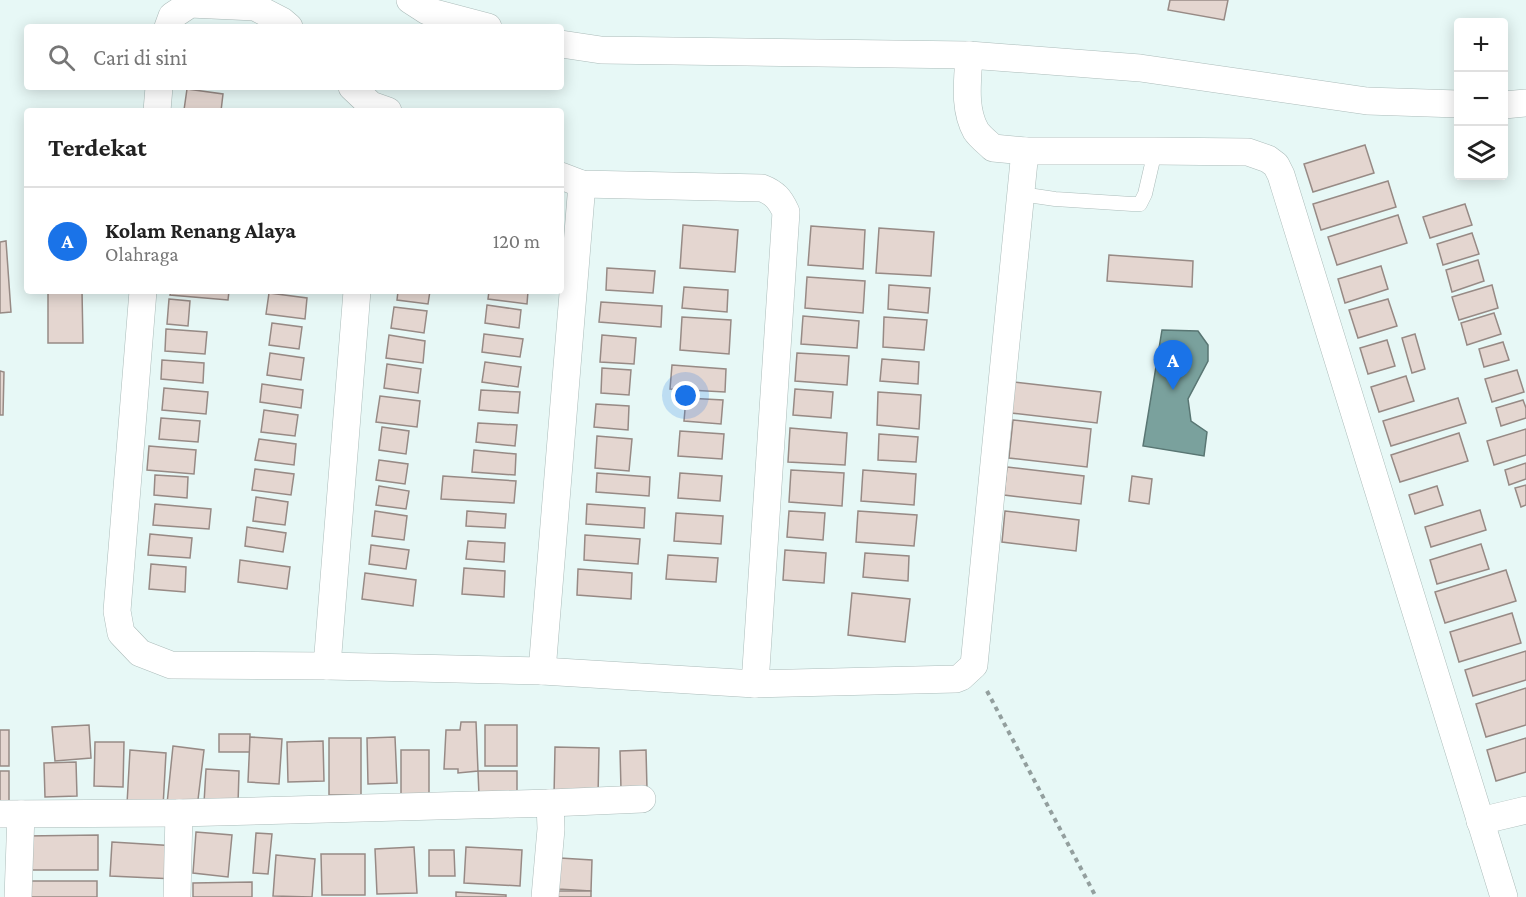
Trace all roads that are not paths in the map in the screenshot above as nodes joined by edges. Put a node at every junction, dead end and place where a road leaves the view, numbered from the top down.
1 (410, 0) edge
2 (169, 24) edge
3 (286, 24) edge
4 (477, 24) edge
5 (564, 45) edge
6 (969, 55) junction
7 (159, 90) edge
8 (1526, 103) edge
9 (1454, 104) edge
10 (1508, 105) edge
11 (157, 108) edge
12 (1155, 150) junction
13 (1025, 151) junction
14 (572, 180) edge
15 (1021, 194) junction
16 (143, 294) edge
17 (357, 294) edge
18 (327, 666) junction
19 (542, 671) junction
20 (755, 684) junction
21 (642, 799) dead end
22 (550, 803) junction
23 (1526, 810) edge
24 (178, 813) junction
25 (10, 814) edge
26 (1480, 821) junction
27 (18, 897) edge
28 (177, 897) edge
29 (545, 897) edge
30 (1504, 897) edge

1 - 4 street
2 - 3 street
5 - 6 street
6 - 9 street
6 - 13 street
7 - 11 street
8 - 10 street
12 - 13 street
12 - 15 lane
12 - 26 street
13 - 15 street
14 - 19 street
14 - 20 street
15 - 20 street
16 - 18 street
17 - 18 street
18 - 19 street
19 - 20 street
21 - 22 street
22 - 24 street
22 - 29 street
23 - 26 street
24 - 25 street
24 - 28 street
25 - 27 street
26 - 30 street

